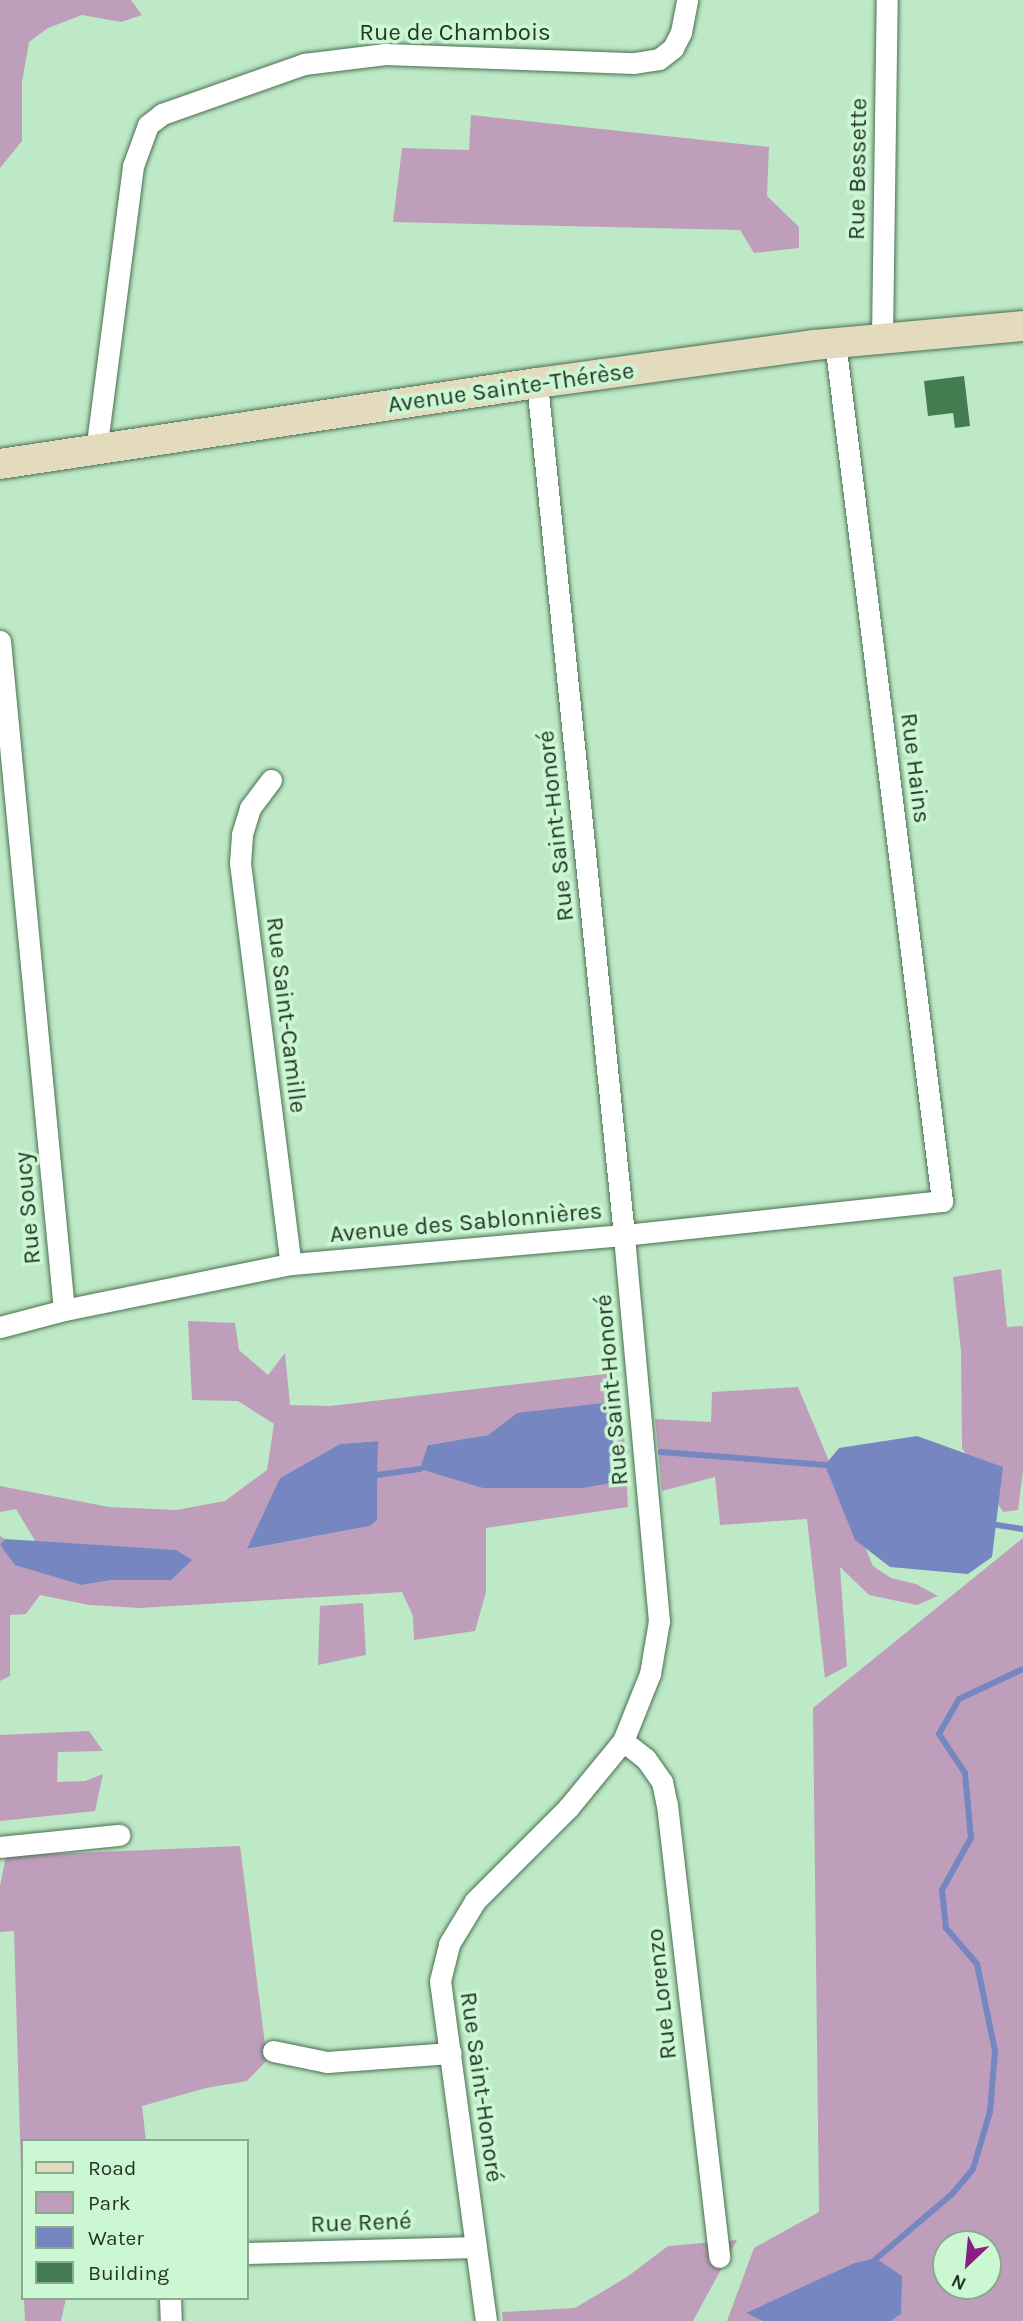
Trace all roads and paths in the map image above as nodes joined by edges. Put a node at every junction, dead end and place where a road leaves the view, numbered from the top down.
1 (687, 0) edge
2 (887, 0) edge
3 (1023, 326) edge
4 (882, 338) junction
5 (835, 342) junction
6 (537, 383) junction
7 (96, 451) junction
8 (0, 464) edge
9 (0, 641) edge
10 (271, 780) dead end
11 (942, 1201) joint
12 (624, 1235) junction
13 (291, 1265) junction
14 (64, 1310) junction
15 (0, 1327) edge
16 (623, 1741) junction
17 (119, 1835) dead end
18 (0, 1847) edge
19 (273, 2051) dead end
20 (451, 2053) junction
21 (476, 2247) junction
22 (248, 2253) edge
23 (719, 2257) dead end
24 (170, 2300) edge
25 (171, 2321) edge
26 (486, 2321) edge

1 - 7 street, Rue de Chambois
2 - 4 street, Rue Bessette
3 - 4 street, Avenue Sainte-Thérèse
4 - 5 street, Avenue Sainte-Thérèse
5 - 6 street, Avenue Sainte-Thérèse
5 - 11 street, Rue Hains
6 - 7 street, Avenue Sainte-Thérèse
6 - 12 street, Rue Saint-Honoré
7 - 8 street, Avenue Sainte-Thérèse
9 - 14 street, Rue Soucy
10 - 13 street, Rue Saint-Camille
11 - 12 street, Avenue des Sablonnières
12 - 13 street, Avenue des Sablonnières
12 - 16 street, Rue Saint-Honoré
13 - 14 street, Avenue des Sablonnières
14 - 15 street, Avenue des Sablonnières
16 - 20 street, Rue Saint-Honoré
16 - 23 street, Rue Lorenzo
17 - 18 street
19 - 20 street
20 - 21 street, Rue Saint-Honoré
21 - 22 street, Rue René
21 - 26 street, Rue Saint-Honoré
24 - 25 street

